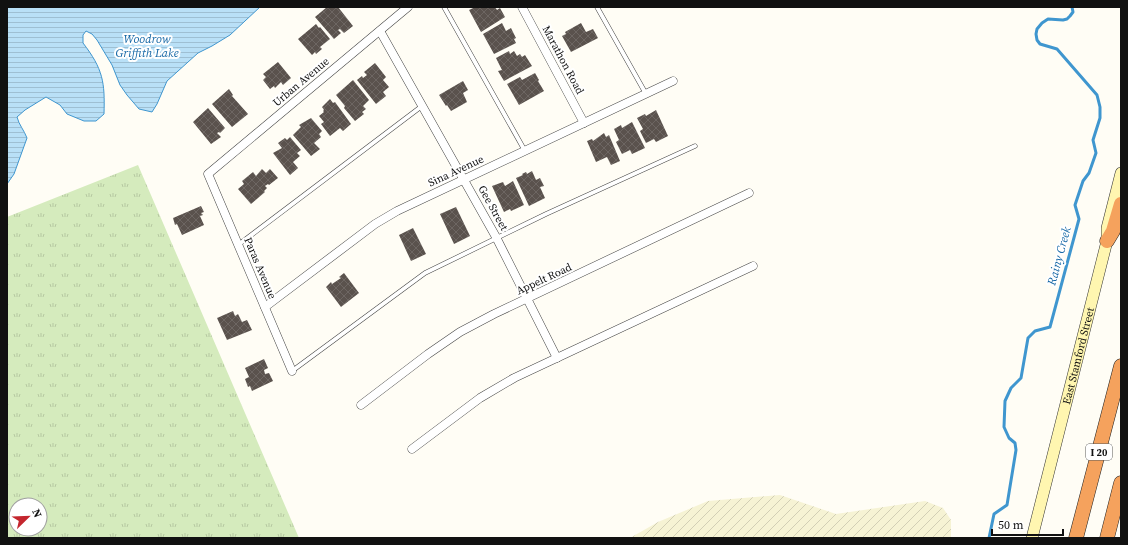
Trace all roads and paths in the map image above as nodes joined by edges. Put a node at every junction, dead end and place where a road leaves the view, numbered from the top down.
1 (408, 7) edge
2 (444, 7) edge
3 (522, 7) edge
4 (598, 7) edge
5 (380, 30) junction
6 (673, 81) dead end
7 (646, 94) junction
8 (422, 106) junction
9 (584, 123) junction
10 (695, 146) dead end
11 (525, 151) junction
12 (1121, 173) edge
13 (208, 174) joint
14 (464, 179) junction
15 (749, 193) dead end
16 (1121, 204) edge
17 (496, 237) junction
18 (1107, 241) junction
19 (238, 245) junction
20 (753, 266) dead end
21 (528, 298) junction
22 (265, 307) junction
23 (557, 358) junction
24 (1121, 366) edge
25 (292, 371) joint
26 (361, 405) dead end
27 (412, 449) dead end
28 (1121, 483) edge
29 (1032, 538) edge
30 (1076, 538) edge
31 (1107, 538) edge

1 - 5 street, Urban Avenue
2 - 11 lane
3 - 9 street, Marathon Road
4 - 7 lane
5 - 8 street, Gee Street
5 - 13 street, Urban Avenue
6 - 7 street, Sina Avenue
7 - 9 street, Sina Avenue
8 - 14 street, Gee Street
8 - 19 lane
9 - 11 street, Sina Avenue
10 - 17 lane
11 - 14 street, Sina Avenue
12 - 18 main road, East Stamford Street
13 - 19 street, Paras Avenue
14 - 17 street, Gee Street
14 - 22 street, Sina Avenue
15 - 21 street, Appelt Road
16 - 18 highway
17 - 21 street, Gee Street
17 - 25 lane
18 - 29 main road, East Stamford Street
19 - 22 street, Paras Avenue
20 - 23 street
21 - 23 street, Gee Street
21 - 26 street, Appelt Road
22 - 25 street, Paras Avenue
23 - 27 street
24 - 30 highway, I 20
28 - 31 highway

